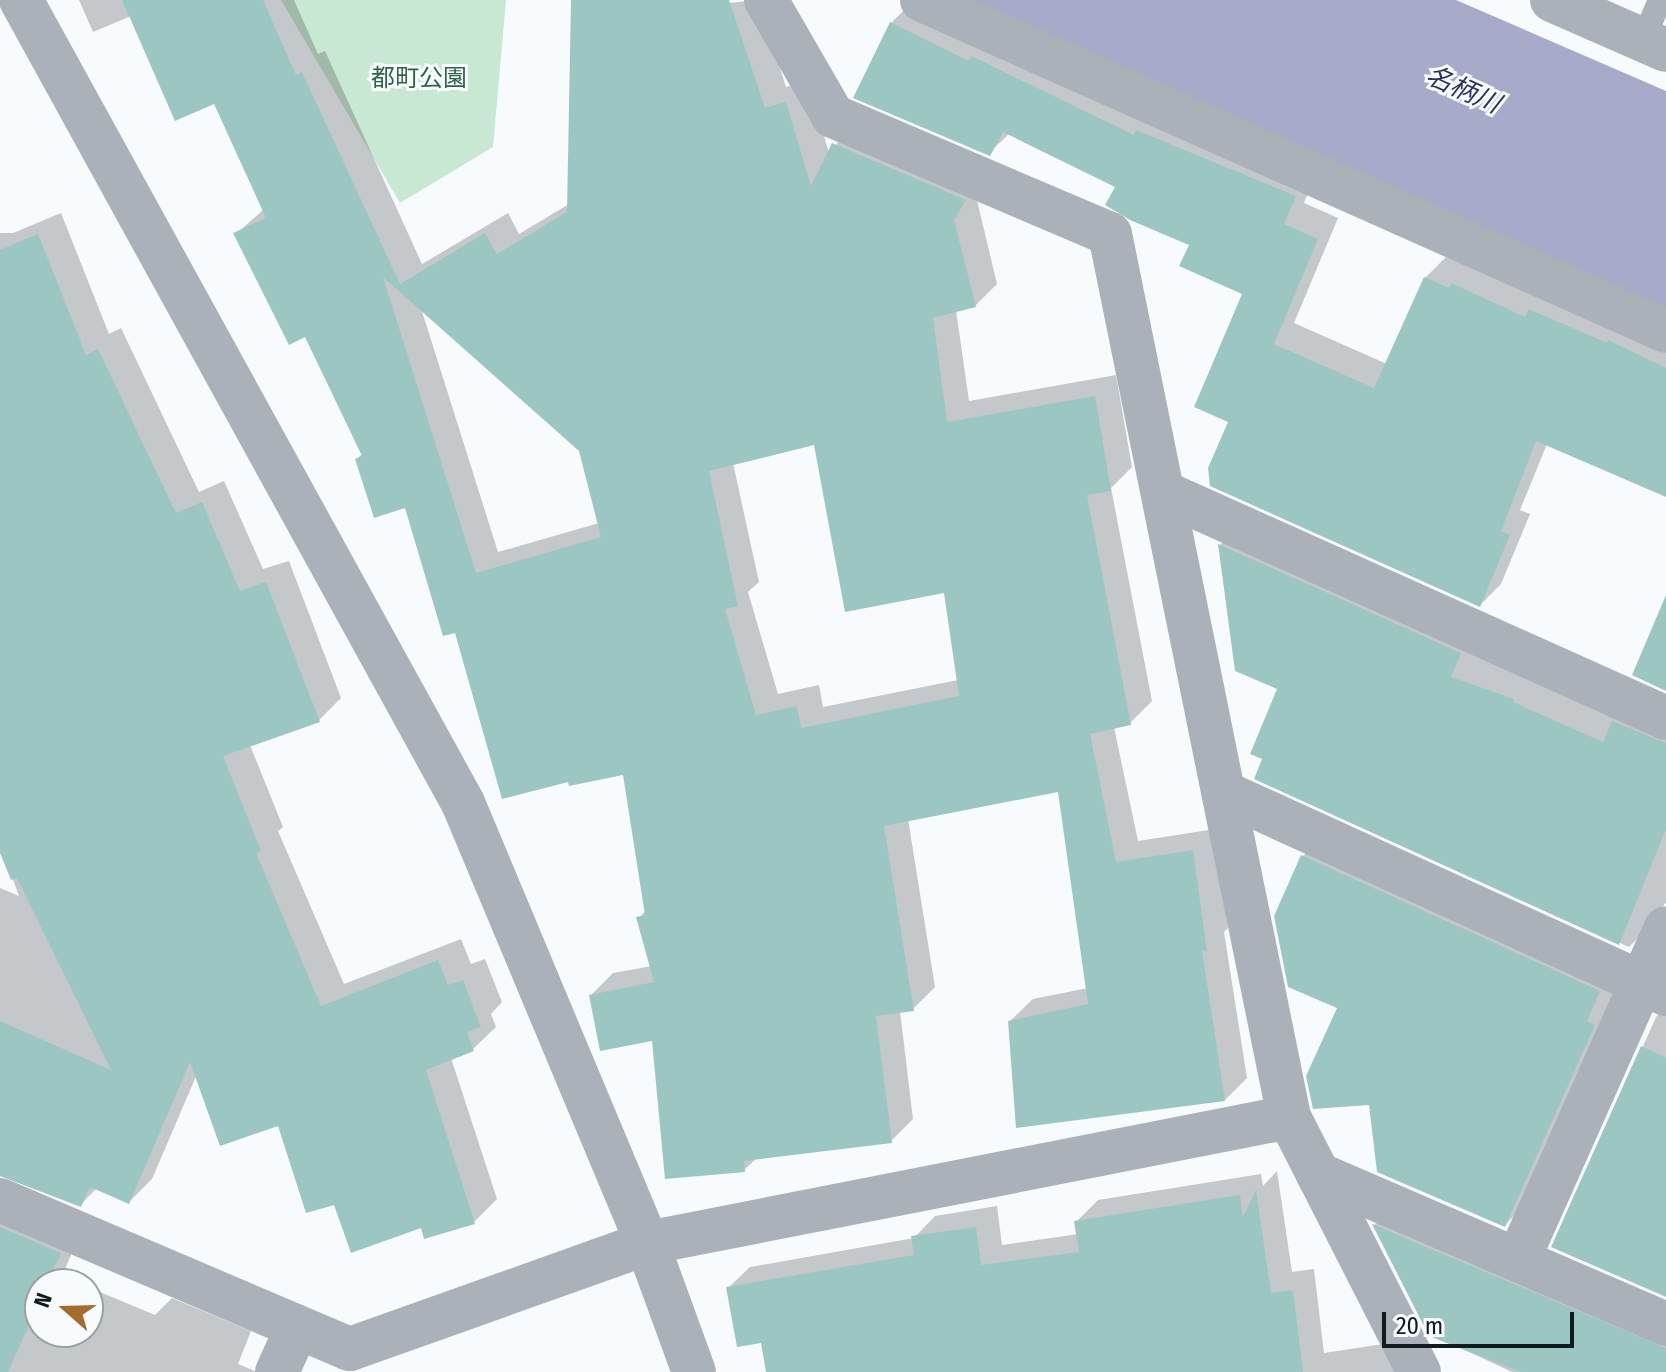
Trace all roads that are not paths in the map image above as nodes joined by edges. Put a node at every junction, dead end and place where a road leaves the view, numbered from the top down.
1 (21, 0) edge
2 (766, 0) edge
3 (922, 0) edge
4 (1552, 0) edge
5 (1660, 0) edge
6 (1654, 45) edge
7 (1666, 331) edge
8 (1165, 493) junction
9 (1666, 718) edge
10 (1225, 793) junction
11 (1666, 928) edge
12 (1654, 989) edge
13 (1289, 1117) junction
14 (1318, 1174) junction
15 (0, 1200) edge
16 (647, 1243) junction
17 (1518, 1260) junction
18 (1666, 1324) edge
19 (297, 1328) junction
20 (277, 1372) edge
21 (694, 1372) edge
22 (1419, 1372) edge

1 - 16 street
2 - 8 street
3 - 7 street
4 - 6 street
5 - 6 lane
8 - 9 street
8 - 10 street
10 - 12 street
10 - 13 street
11 - 12 street
12 - 17 street
13 - 14 street
13 - 16 street
14 - 17 street
14 - 22 street
15 - 19 street
16 - 19 street
16 - 21 street
17 - 18 street
19 - 20 street

